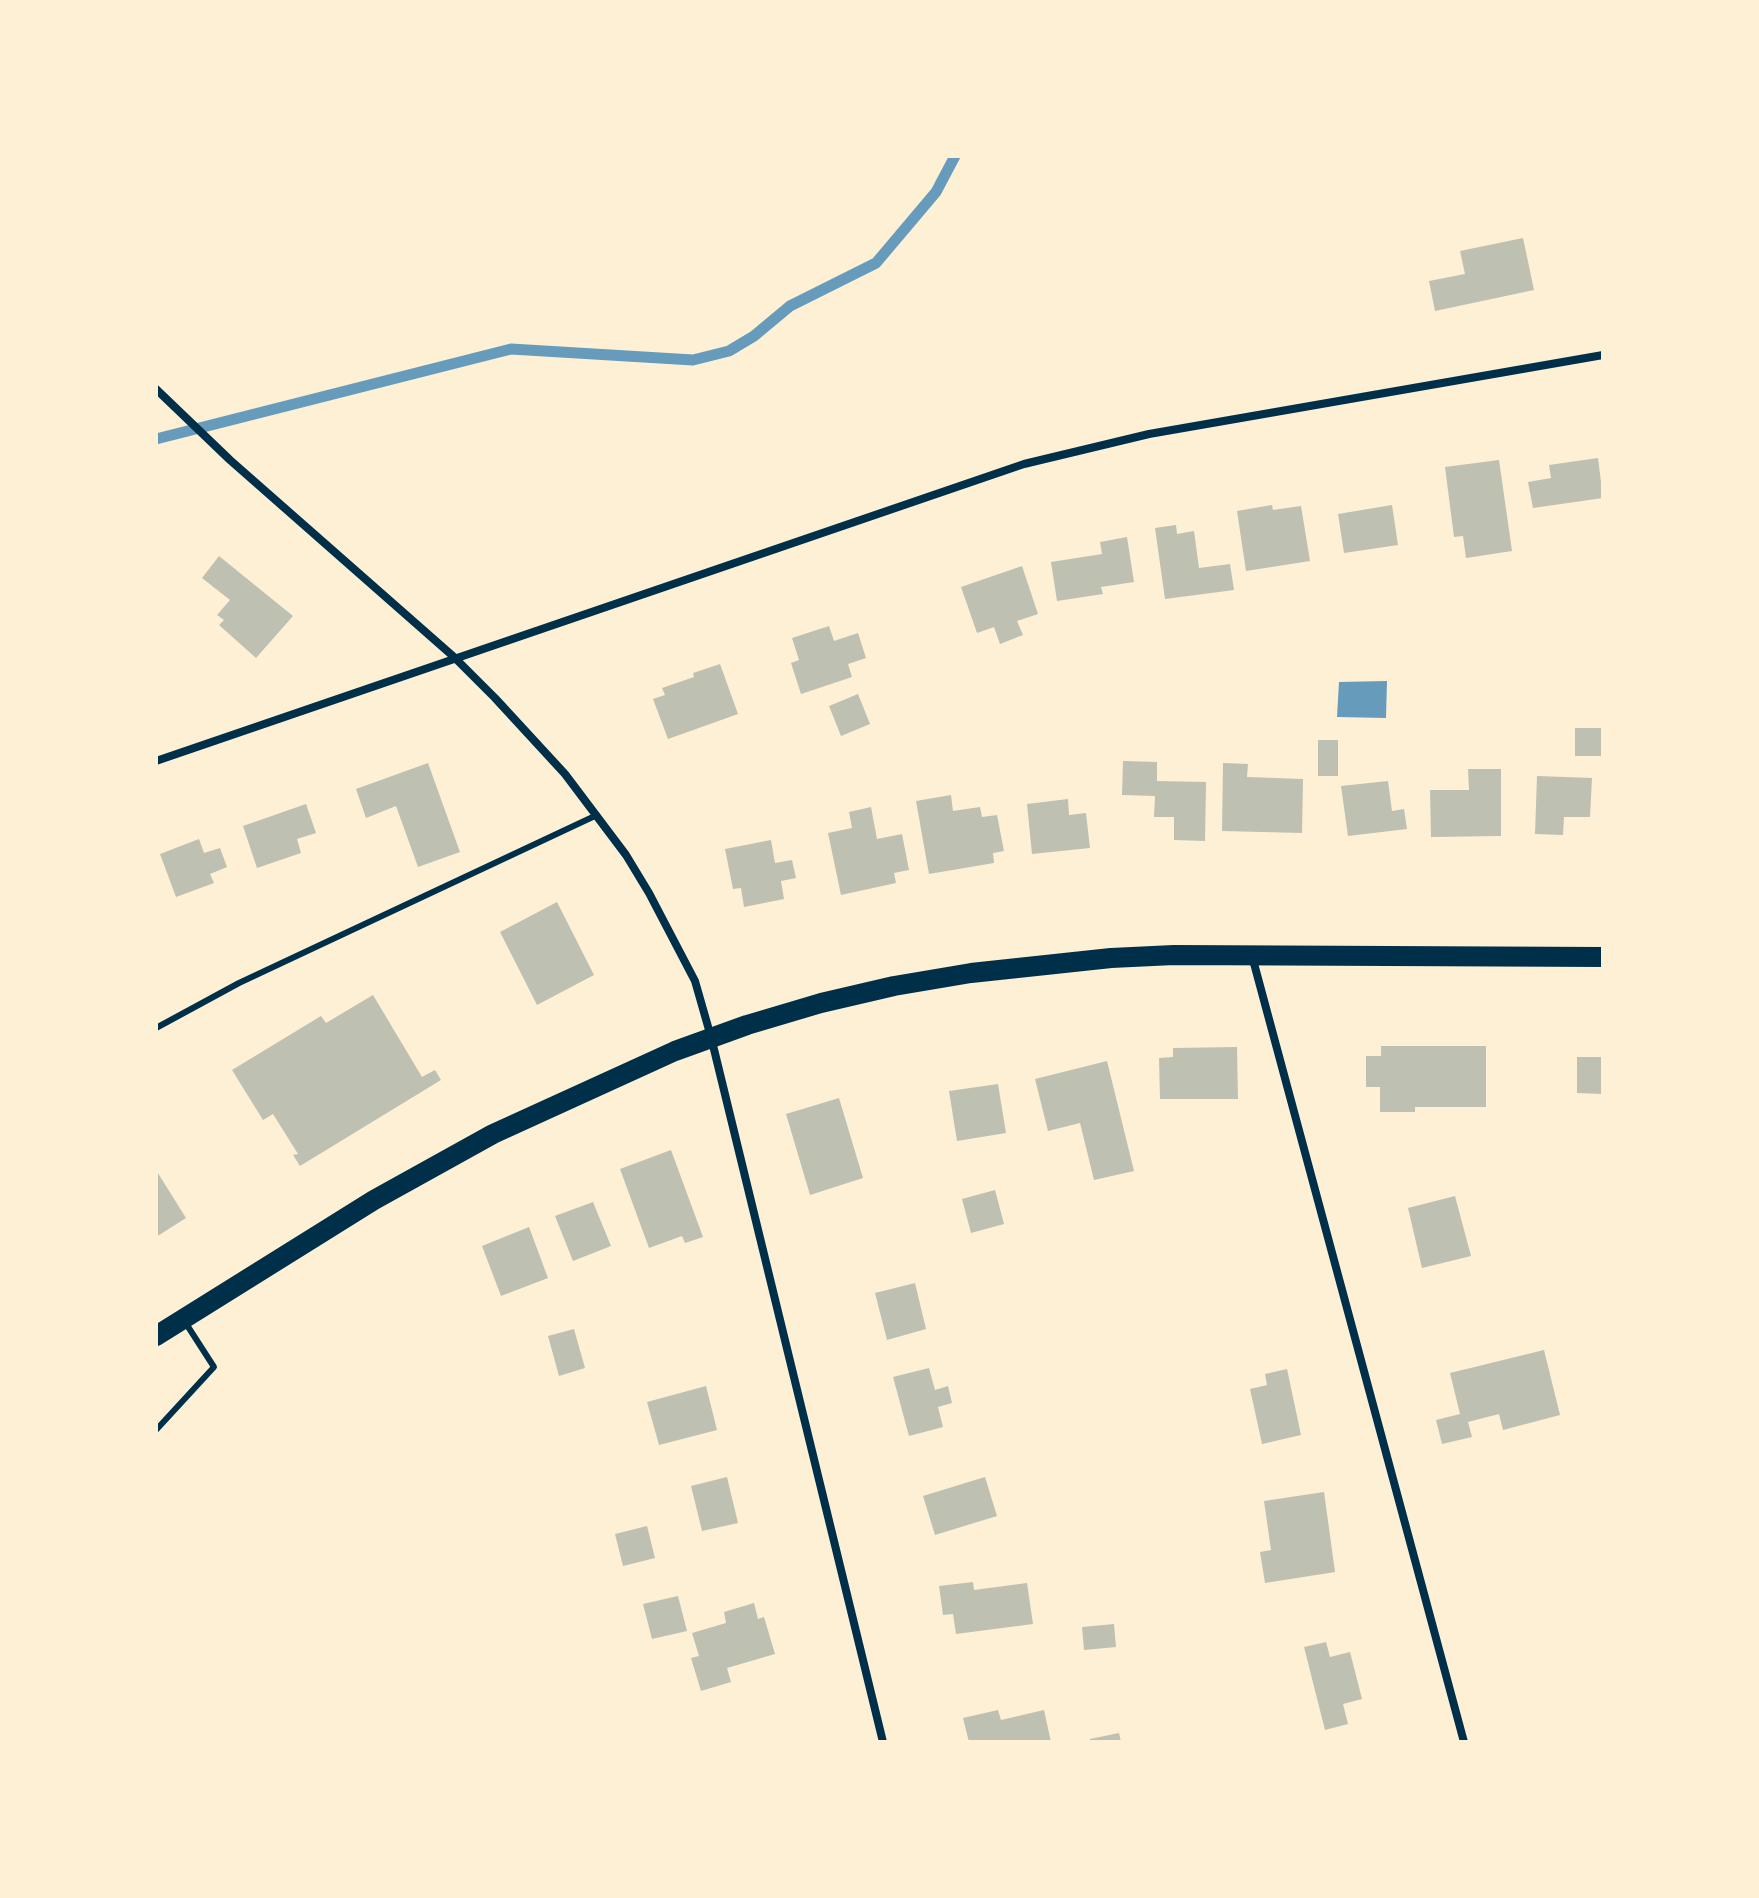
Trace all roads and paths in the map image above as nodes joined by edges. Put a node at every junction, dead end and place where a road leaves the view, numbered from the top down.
1 (1603, 355) edge
2 (156, 389) edge
3 (454, 657) junction
4 (156, 761) edge
5 (597, 815) junction
6 (1252, 956) junction
7 (1603, 957) edge
8 (156, 1028) edge
9 (711, 1037) junction
10 (183, 1319) junction
11 (156, 1336) edge
12 (156, 1430) edge
13 (883, 1742) edge
14 (1464, 1742) edge

1 - 3 street
2 - 3 street
3 - 4 street
3 - 5 street
5 - 8 lane
5 - 9 street
6 - 7 main road
6 - 9 main road
6 - 14 street
9 - 10 main road
9 - 13 street
10 - 11 main road
10 - 12 lane

